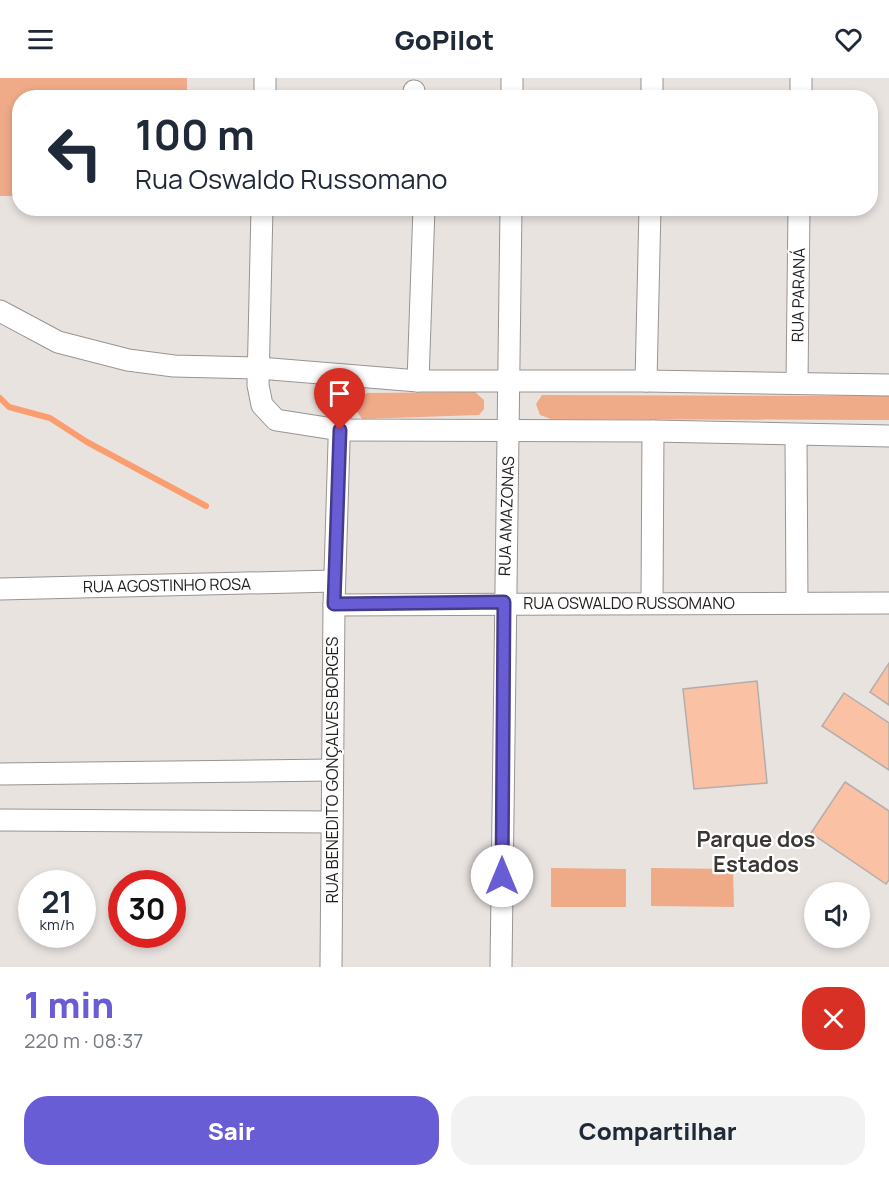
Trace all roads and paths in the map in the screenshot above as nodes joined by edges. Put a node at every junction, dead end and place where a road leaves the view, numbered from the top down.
1 (262, 216) edge
2 (424, 216) edge
3 (511, 216) edge
4 (650, 216) edge
5 (799, 216) edge
6 (0, 311) edge
7 (259, 368) junction
8 (341, 377) junction
9 (418, 381) junction
10 (646, 381) junction
11 (509, 382) junction
12 (797, 382) junction
13 (889, 385) edge
14 (340, 430) junction
15 (509, 430) junction
16 (653, 431) junction
17 (796, 436) junction
18 (889, 436) edge
19 (334, 581) junction
20 (0, 589) edge
21 (504, 602) junction
22 (652, 603) junction
23 (797, 603) junction
24 (889, 603) edge
25 (334, 604) junction
26 (331, 770) junction
27 (0, 774) edge
28 (0, 820) edge
29 (331, 822) junction
30 (331, 967) edge
31 (501, 967) edge

1 - 7 street
2 - 9 street
3 - 11 street, RUA AMAZONAS
4 - 10 street
5 - 12 street, RUA PARANÁ
6 - 7 street
7 - 8 street
7 - 14 street
8 - 9 street
8 - 14 street, RUA BENEDITO GONÇALVES BORGES
9 - 11 street
10 - 11 street
10 - 12 street
11 - 15 street, RUA AMAZONAS
12 - 13 street
14 - 15 street
14 - 19 street, RUA BENEDITO GONÇALVES BORGES
15 - 16 street
15 - 21 street, RUA AMAZONAS
16 - 17 street
16 - 22 street
17 - 18 street
17 - 23 street
19 - 20 street, RUA AGOSTINHO ROSA
19 - 25 street, RUA BENEDITO GONÇALVES BORGES
21 - 22 street, RUA OSWALDO RUSSOMANO
21 - 25 street, RUA OSWALDO RUSSOMANO
21 - 31 street, RUA AMAZONAS
22 - 23 street, RUA OSWALDO RUSSOMANO
23 - 24 street, RUA OSWALDO RUSSOMANO
25 - 26 street, RUA BENEDITO GONÇALVES BORGES
26 - 27 street
26 - 29 street, RUA BENEDITO GONÇALVES BORGES
28 - 29 street
29 - 30 street, RUA BENEDITO GONÇALVES BORGES

